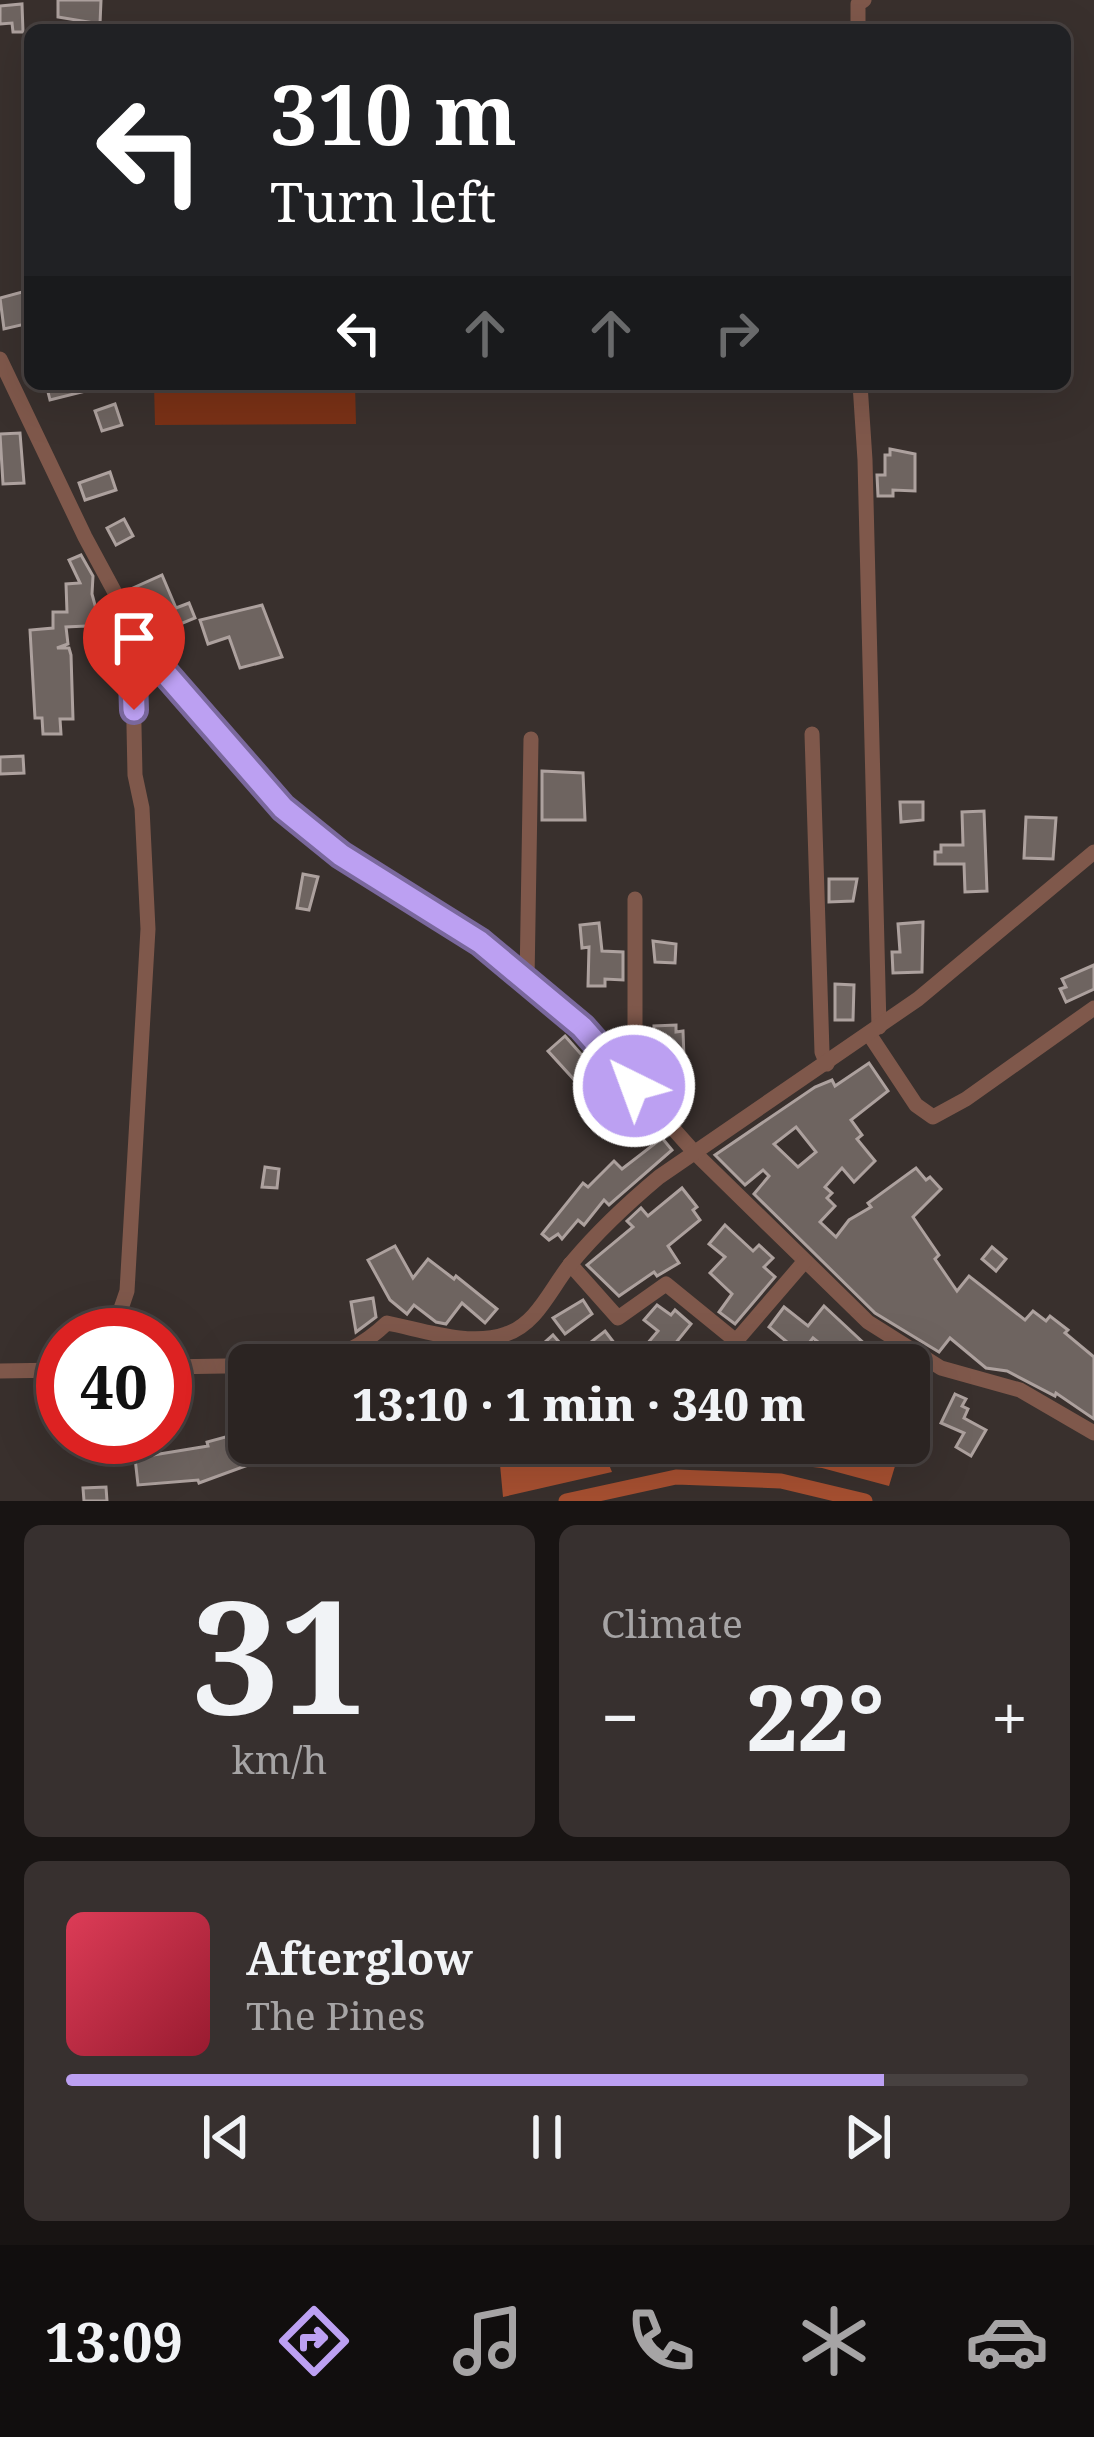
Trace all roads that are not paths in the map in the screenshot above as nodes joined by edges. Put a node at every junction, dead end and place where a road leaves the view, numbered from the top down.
1 (0, 359) edge
2 (860, 390) edge
3 (147, 652) junction
4 (812, 734) dead end
5 (531, 739) dead end
6 (1094, 852) edge
7 (635, 899) dead end
8 (526, 981) junction
9 (1094, 1008) edge
10 (874, 1031) junction
11 (827, 1064) junction
12 (634, 1086) junction
13 (695, 1153) junction
14 (804, 1262) junction
15 (570, 1264) junction
16 (121, 1308) edge
17 (360, 1344) edge
18 (228, 1366) edge
19 (192, 1367) edge
20 (36, 1370) edge
21 (0, 1371) edge
22 (1094, 1433) edge

1 - 3 street
2 - 10 street
3 - 8 street
3 - 16 street
4 - 11 street
5 - 8 street
6 - 10 street
7 - 12 street
8 - 12 street
9 - 10 street
10 - 11 street
11 - 13 street
12 - 13 street
13 - 14 street
13 - 15 street
14 - 15 street
14 - 22 street
15 - 17 street
18 - 19 street
20 - 21 street

